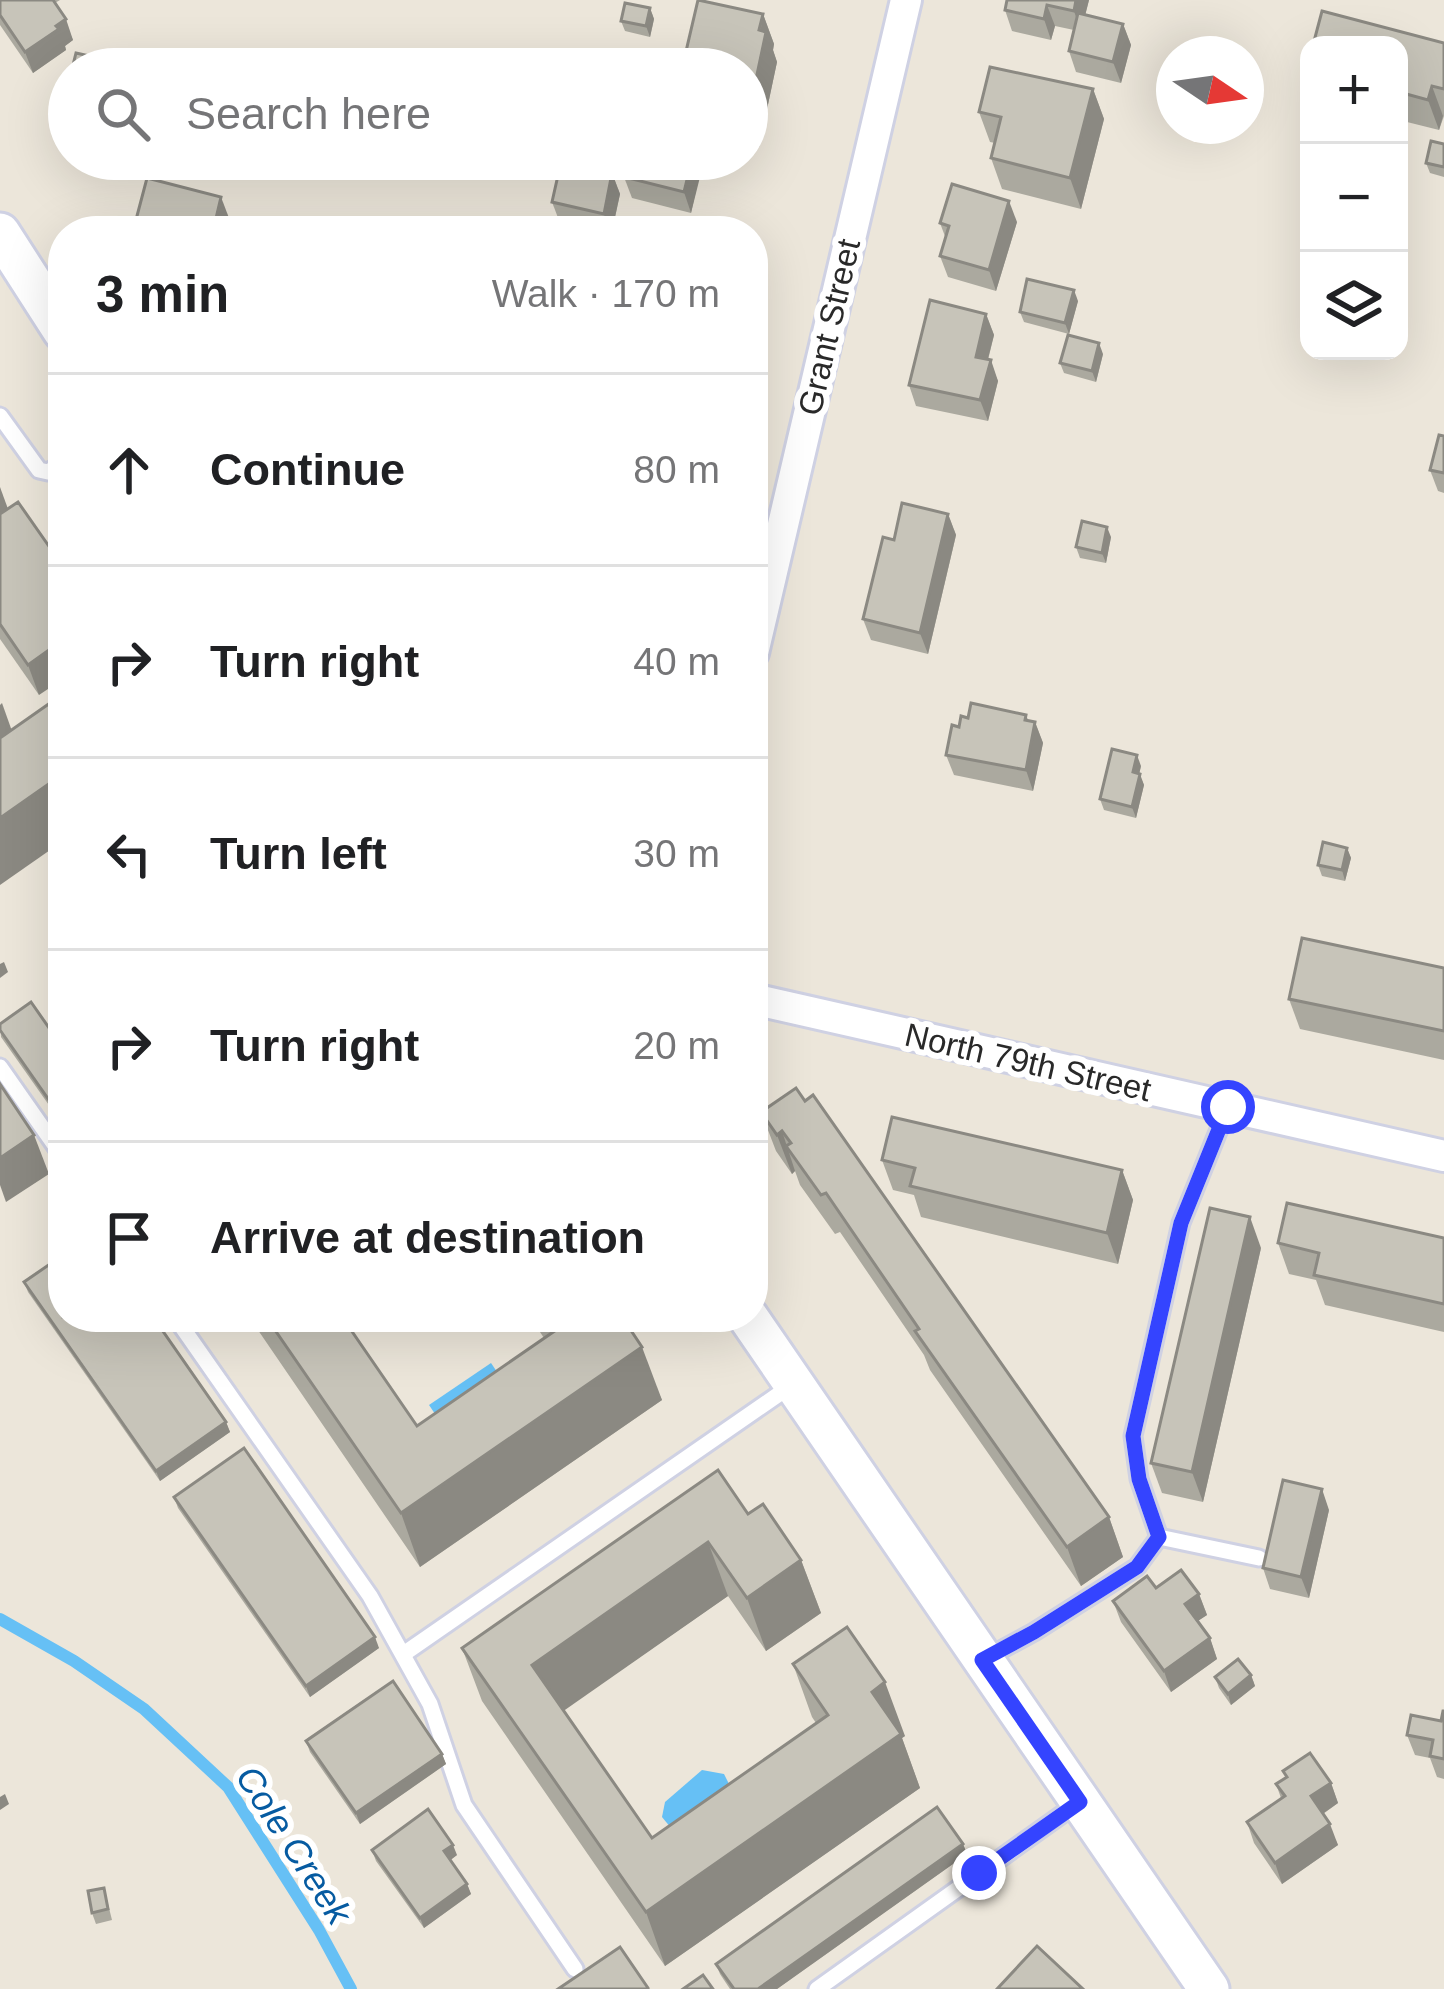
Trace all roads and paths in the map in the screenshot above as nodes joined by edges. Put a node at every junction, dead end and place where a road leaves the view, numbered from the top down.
1 (906, 0) edge
2 (0, 233) edge
3 (48, 308) edge
4 (0, 416) edge
5 (48, 472) edge
6 (768, 589) edge
7 (768, 1002) edge
8 (0, 1067) edge
9 (1228, 1107) junction
10 (48, 1136) edge
11 (1444, 1156) edge
12 (185, 1332) edge
13 (758, 1332) edge
14 (794, 1384) junction
15 (1159, 1537) junction
16 (1258, 1558) dead end
17 (405, 1653) junction
18 (982, 1660) junction
19 (1080, 1802) junction
20 (575, 1969) dead end
21 (817, 1989) edge
22 (1209, 1989) edge

1 - 6 street, Grant Street
2 - 3 street
4 - 5 lane
7 - 9 street, North 79th Street
8 - 10 lane
9 - 11 street, North 79th Street
9 - 15 lane
12 - 17 lane
13 - 14 street
14 - 17 lane
14 - 18 street
15 - 16 lane
15 - 18 lane
17 - 20 lane
18 - 19 street
19 - 21 lane
19 - 22 street

